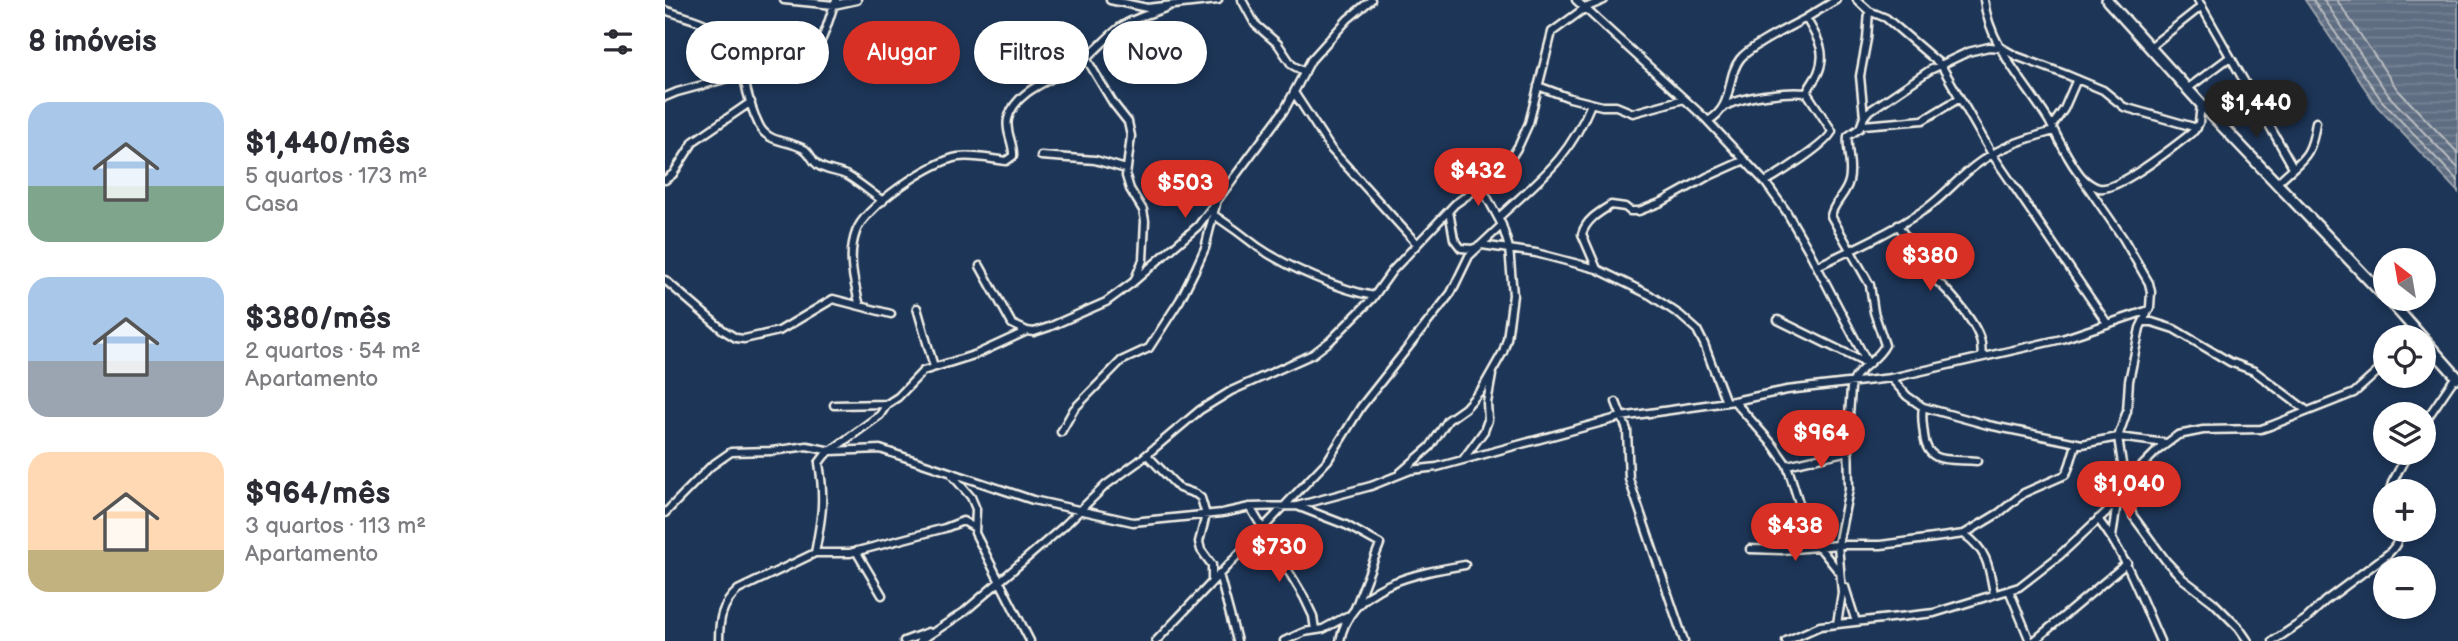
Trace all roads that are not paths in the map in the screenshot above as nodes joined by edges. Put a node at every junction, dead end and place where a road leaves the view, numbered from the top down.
1 (784, 0) edge
2 (857, 0) edge
3 (1110, 0) edge
4 (1219, 0) edge
5 (1242, 0) edge
6 (1371, 0) edge
7 (1576, 0) edge
8 (1604, 0) edge
9 (1836, 0) edge
10 (1857, 0) edge
11 (1870, 0) edge
12 (1984, 0) edge
13 (2107, 0) edge
14 (835, 2) edge
15 (2200, 3) edge
16 (1168, 6) junction
17 (1585, 8) junction
18 (1866, 9) junction
19 (665, 10) edge
20 (1806, 18) junction
21 (697, 21) edge
22 (828, 21) edge
23 (1994, 36) junction
24 (2150, 47) junction
25 (1981, 48) junction
26 (2002, 48) junction
27 (1089, 55) edge
28 (2230, 57) junction
29 (1089, 63) edge
30 (1941, 65) junction
31 (1305, 72) junction
32 (2077, 79) junction
33 (708, 84) edge
34 (746, 84) edge
35 (1045, 84) edge
36 (1538, 86) junction
37 (2187, 89) junction
38 (1807, 93) junction
39 (1295, 94) junction
40 (665, 97) edge
41 (1960, 98) junction
42 (1684, 99) junction
43 (751, 102) junction
44 (1591, 104) junction
45 (2201, 104) junction
46 (1722, 108) junction
47 (1708, 121) junction
48 (1863, 121) junction
49 (2316, 122) dead end
50 (2197, 128) junction
51 (2053, 129) junction
52 (1992, 154) junction
53 (1041, 156) dead end
54 (1745, 160) junction
55 (2293, 167) junction
56 (1126, 169) junction
57 (665, 180) edge
58 (2083, 180) junction
59 (1765, 182) junction
60 (2277, 183) junction
61 (1481, 186) junction
62 (883, 201) junction
63 (1217, 201) junction
64 (1449, 211) junction
65 (1214, 215) junction
66 (1499, 217) junction
67 (1502, 225) junction
68 (1898, 225) junction
69 (1417, 244) junction
70 (1477, 247) junction
71 (1509, 248) junction
72 (1849, 251) junction
73 (980, 266) dead end
74 (1817, 266) junction
75 (1597, 269) junction
76 (665, 280) edge
77 (1134, 281) junction
78 (2373, 284) edge
79 (1374, 296) junction
80 (860, 306) junction
81 (917, 308) dead end
82 (2149, 310) junction
83 (891, 314) dead end
84 (1778, 320) dead end
85 (2143, 322) junction
86 (2107, 323) junction
87 (1027, 331) junction
88 (2436, 355) edge
89 (1982, 356) junction
90 (1868, 364) junction
91 (934, 367) junction
92 (1493, 370) junction
93 (2373, 376) edge
94 (2457, 377) edge
95 (1891, 378) junction
96 (1852, 384) junction
97 (1616, 401) dead end
98 (1734, 401) junction
99 (1726, 402) junction
100 (887, 404) junction
101 (834, 405) dead end
102 (2436, 406) edge
103 (1923, 407) junction
104 (2306, 410) junction
105 (1621, 417) junction
106 (1061, 432) dead end
107 (2118, 437) junction
108 (2077, 443) junction
109 (2167, 443) junction
110 (831, 451) junction
111 (1849, 451) junction
112 (1147, 455) junction
113 (1464, 459) junction
114 (1977, 461) dead end
115 (1787, 466) junction
116 (951, 473) junction
117 (1399, 474) junction
118 (2124, 491) junction
119 (2117, 502) junction
120 (1297, 506) junction
121 (1250, 507) junction
122 (1285, 507) junction
123 (1080, 509) junction
124 (665, 513) edge
125 (1206, 514) junction
126 (2098, 519) junction
127 (1975, 527) junction
128 (975, 528) junction
129 (1263, 530) junction
130 (1964, 534) junction
131 (2112, 537) junction
132 (2397, 542) edge
133 (1978, 544) junction
134 (1838, 545) junction
135 (1820, 548) junction
136 (1751, 549) dead end
137 (856, 551) junction
138 (815, 553) junction
139 (2127, 563) junction
140 (1465, 565) dead end
141 (1219, 574) junction
142 (1842, 578) junction
143 (1000, 580) junction
144 (1212, 581) junction
145 (2009, 590) junction
146 (1994, 594) junction
147 (882, 595) dead end
148 (1355, 608) junction
149 (1349, 615) junction
150 (1856, 621) junction
151 (1837, 624) junction
152 (939, 628) junction
153 (1315, 630) junction
154 (719, 641) edge
155 (904, 641) edge
156 (920, 641) edge
157 (1030, 641) edge
158 (1156, 641) edge
159 (1237, 641) edge
160 (1284, 641) edge
161 (1340, 641) edge
162 (1684, 641) edge
163 (1786, 641) edge
164 (2032, 641) edge
165 (2160, 641) edge
166 (2248, 641) edge
167 (2273, 641) edge

1 - 14 street
2 - 14 street
3 - 16 street
4 - 16 street
5 - 31 street
6 - 31 street
7 - 17 street
8 - 17 street
9 - 20 street
10 - 18 street
11 - 18 street
12 - 23 street
13 - 24 street
14 - 22 street
15 - 24 street
15 - 28 street
16 - 27 street
17 - 36 street
17 - 42 street
18 - 30 street
18 - 48 street
19 - 21 street
20 - 38 street
20 - 46 street
23 - 25 street
23 - 26 street
24 - 37 street
25 - 26 street
25 - 30 street
26 - 32 street
26 - 51 street
28 - 37 street
28 - 55 street
29 - 56 street
30 - 41 street
30 - 48 street
31 - 39 street
32 - 50 street
32 - 51 street
33 - 40 street
34 - 43 street
35 - 62 street
36 - 44 street
36 - 61 street
37 - 45 street
38 - 46 street
38 - 59 street
39 - 63 street
39 - 69 street
41 - 48 street
41 - 52 street
42 - 44 street
42 - 47 street
43 - 57 street
43 - 62 street
44 - 66 street
45 - 50 street
45 - 60 street
46 - 47 street
47 - 54 street
48 - 72 street
49 - 55 street
50 - 58 street
51 - 52 street
51 - 58 street
52 - 68 street
52 - 86 street
53 - 56 street
54 - 59 street
54 - 75 street
55 - 60 street
56 - 77 street
58 - 82 street
59 - 74 street
60 - 78 street
61 - 64 street
61 - 66 street
62 - 80 street
63 - 65 street
63 - 77 street
64 - 69 street
64 - 70 street
65 - 79 street
65 - 106 street
66 - 67 street
67 - 70 street
67 - 71 street
68 - 72 street
68 - 89 street
69 - 79 street
70 - 71 street
70 - 122 street
71 - 75 street
71 - 92 street
72 - 74 street
72 - 90 street
73 - 87 street
74 - 90 street
75 - 99 street
76 - 80 street
77 - 87 street
79 - 112 street
80 - 83 street
81 - 91 street
82 - 85 street
82 - 86 street
84 - 90 street
85 - 104 street
85 - 107 street
86 - 89 street
87 - 91 street
88 - 94 street
89 - 95 street
90 - 96 street
91 - 100 street
92 - 113 street
92 - 117 street
93 - 104 street
94 - 102 street
95 - 96 street
95 - 103 street
96 - 98 street
96 - 111 street
97 - 105 street
98 - 99 street
98 - 115 street
99 - 105 street
100 - 101 street
100 - 110 street
103 - 108 street
103 - 114 street
104 - 109 street
105 - 113 street
105 - 162 street
107 - 108 street
107 - 109 street
107 - 118 street
108 - 127 street
109 - 118 street
110 - 116 street
110 - 124 street
110 - 138 street
111 - 115 street
111 - 134 street
112 - 123 street
112 - 125 street
113 - 117 street
115 - 135 street
116 - 123 street
116 - 128 street
117 - 120 street
118 - 119 street
118 - 166 street
119 - 126 street
119 - 131 street
120 - 122 street
120 - 148 street
121 - 122 street
121 - 125 street
121 - 129 street
122 - 129 street
123 - 125 street
123 - 143 street
125 - 144 street
126 - 131 street
126 - 145 street
127 - 130 street
127 - 133 street
128 - 137 street
128 - 143 street
129 - 141 street
129 - 153 street
130 - 133 street
130 - 134 street
131 - 139 street
132 - 167 street
133 - 146 street
134 - 135 street
134 - 142 street
135 - 136 street
135 - 142 street
137 - 138 street
137 - 147 street
138 - 154 street
139 - 164 street
139 - 165 street
140 - 148 street
141 - 144 street
141 - 159 street
142 - 150 street
142 - 151 street
143 - 152 street
143 - 157 street
144 - 158 street
145 - 146 street
145 - 164 street
146 - 150 street
148 - 149 street
149 - 153 street
149 - 161 street
150 - 151 street
151 - 163 street
152 - 155 street
152 - 156 street
153 - 160 street

